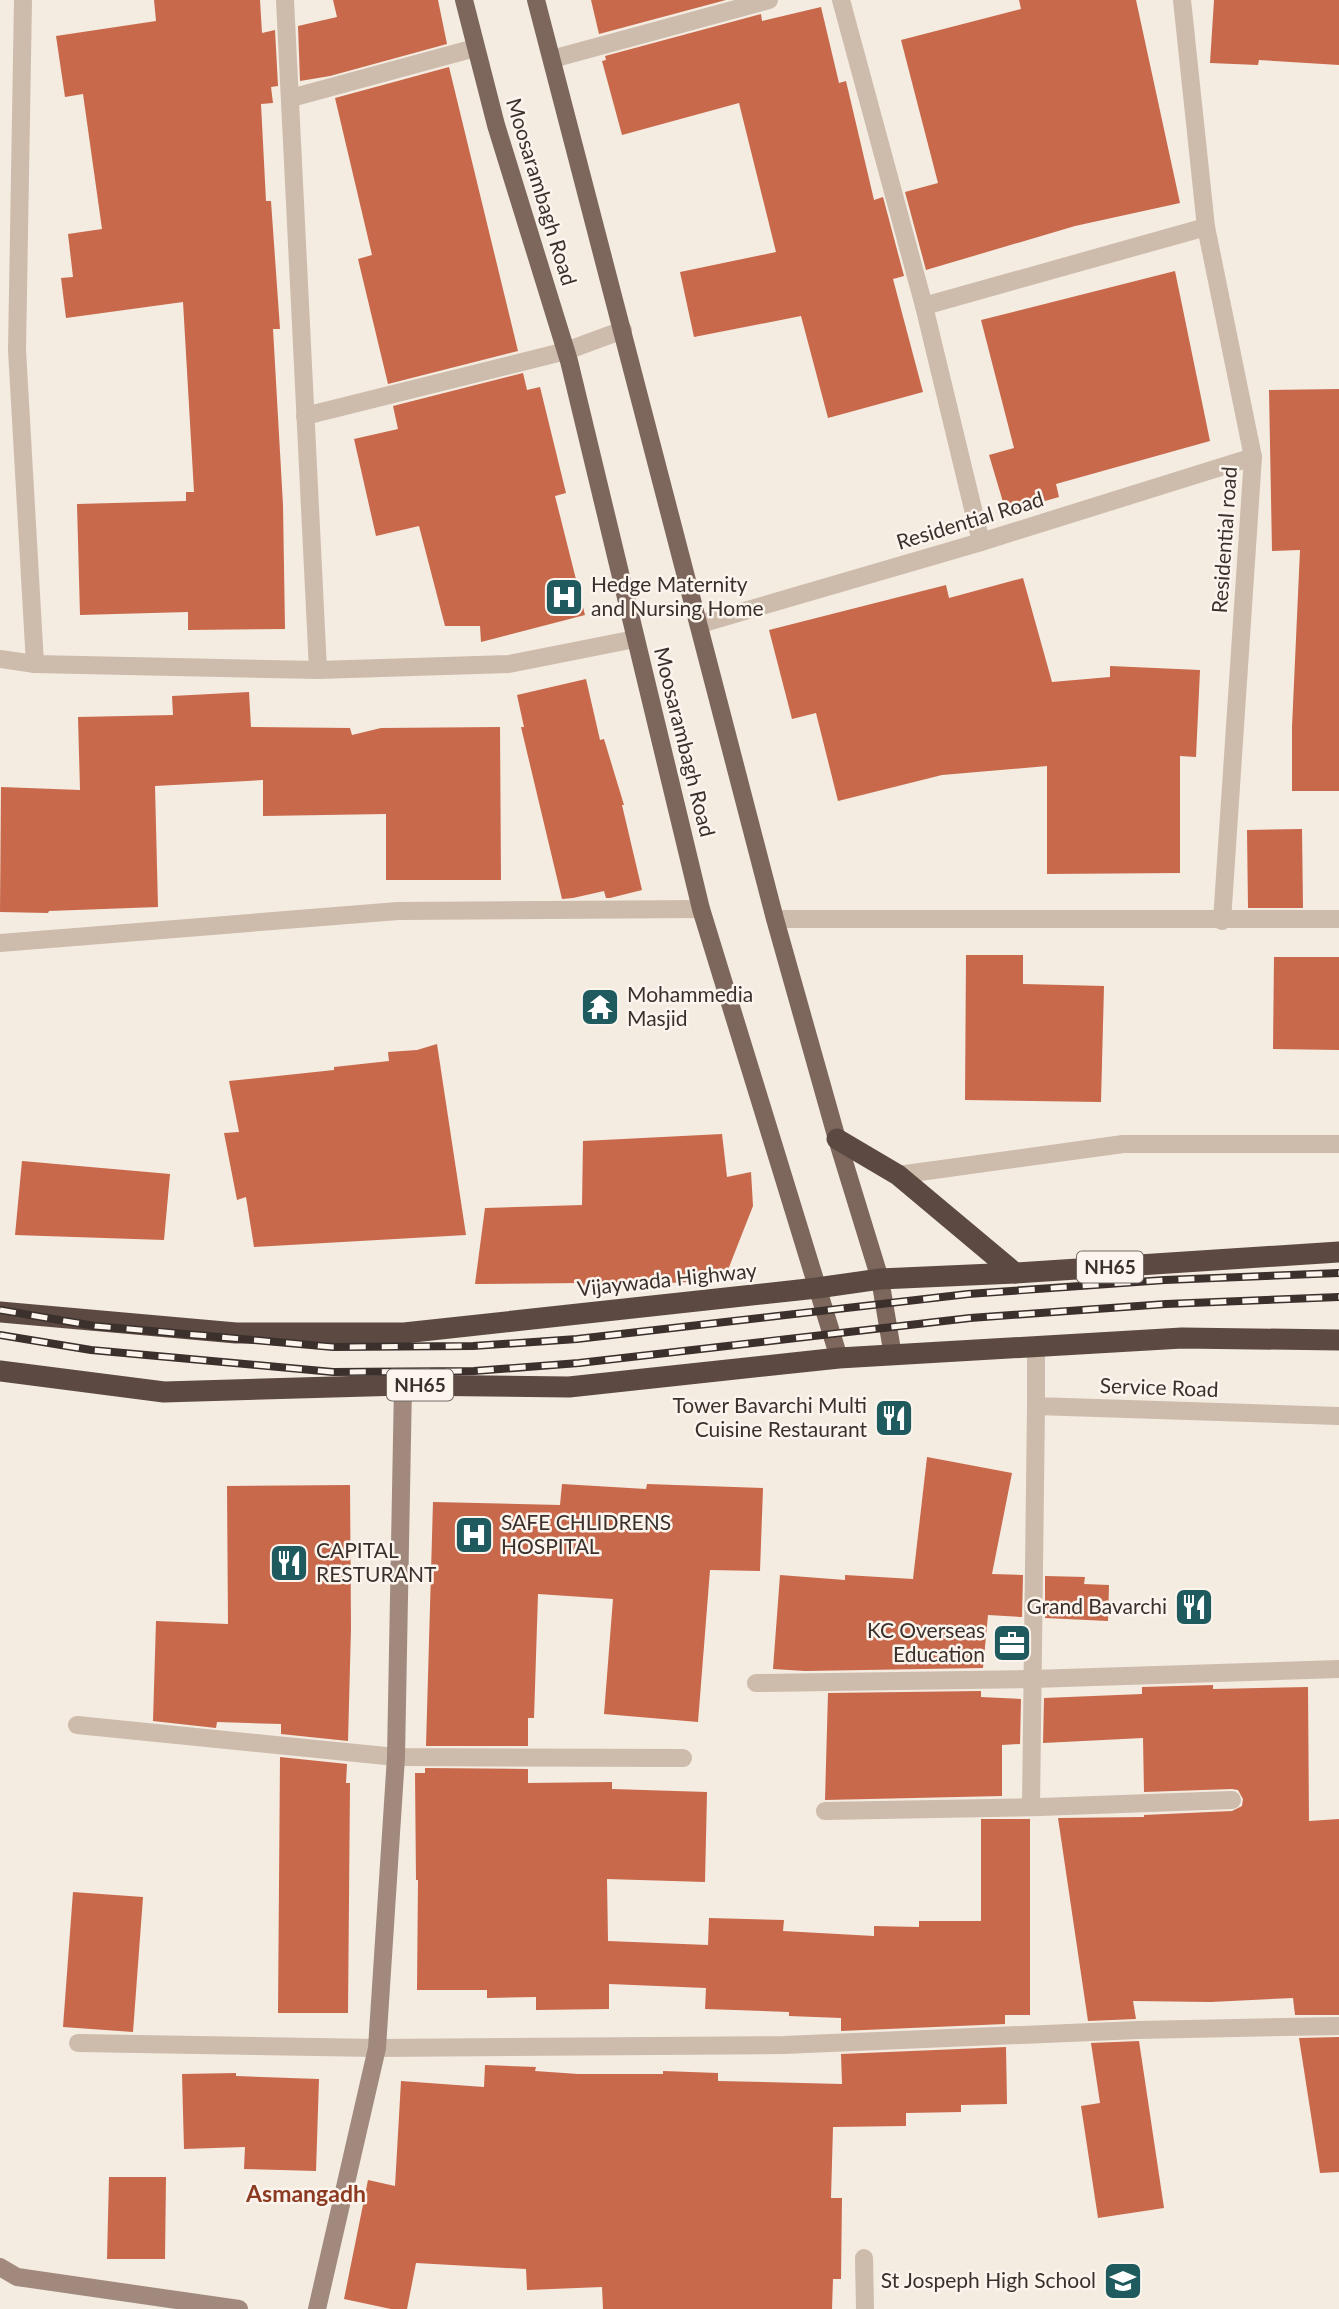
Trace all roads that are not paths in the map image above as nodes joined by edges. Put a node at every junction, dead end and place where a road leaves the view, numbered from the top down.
1 (23, 0) edge
2 (285, 0) edge
3 (464, 0) edge
4 (536, 0) edge
5 (768, 0) edge
6 (841, 0) edge
7 (1182, 0) edge
8 (475, 48) junction
9 (552, 59) junction
10 (291, 98) junction
11 (1206, 227) junction
12 (924, 306) junction
13 (623, 330) junction
14 (566, 351) junction
15 (9, 352) edge
16 (305, 416) junction
17 (1253, 457) junction
18 (981, 542) junction
19 (700, 624) junction
20 (635, 639) junction
21 (0, 659) edge
22 (36, 664) junction
23 (317, 670) junction
24 (701, 909) junction
25 (775, 919) junction
26 (1339, 919) edge
27 (1222, 921) junction
28 (0, 943) edge
29 (837, 1139) junction
30 (1339, 1144) edge
31 (898, 1175) junction
32 (1339, 1252) edge
33 (1015, 1273) junction
34 (880, 1279) junction
35 (817, 1288) junction
36 (0, 1312) edge
37 (1339, 1340) edge
38 (1036, 1347) junction
39 (892, 1356) junction
40 (839, 1358) junction
41 (0, 1371) edge
42 (403, 1385) junction
43 (1037, 1406) junction
44 (1339, 1416) edge
45 (1339, 1669) edge
46 (1033, 1679) junction
47 (756, 1683) dead end
48 (77, 1725) dead end
49 (396, 1757) junction
50 (683, 1758) dead end
51 (1232, 1800) dead end
52 (1031, 1807) junction
53 (825, 1811) dead end
54 (1339, 2026) edge
55 (78, 2043) dead end
56 (377, 2048) junction
57 (864, 2258) dead end
58 (0, 2267) edge
59 (239, 2309) edge
60 (317, 2309) edge
61 (864, 2309) edge

1 - 15 street
2 - 10 street
3 - 8 main road, Moosarambagh Road
4 - 9 main road, Moosarambagh Road
5 - 9 street
6 - 12 street
7 - 11 street, Residential road
8 - 10 street
8 - 14 main road, Moosarambagh Road
9 - 13 main road, Moosarambagh Road
10 - 16 street
11 - 12 street
11 - 17 street, Residential road
12 - 18 street
13 - 14 street
13 - 19 main road, Moosarambagh Road
14 - 16 street
14 - 20 main road, Moosarambagh Road
15 - 22 street
16 - 23 street
17 - 18 street, Residential Road
17 - 27 street, Residential road
18 - 19 street, Residential Road
19 - 25 main road, Moosarambagh Road
20 - 23 street
20 - 24 main road, Moosarambagh Road
21 - 22 street
22 - 23 street
24 - 28 street
24 - 35 main road, Moosarambagh Road
25 - 27 street
25 - 29 main road, Moosarambagh Road
26 - 27 street
29 - 31 highway
29 - 34 main road, Moosarambagh Road
30 - 31 street
31 - 33 highway
32 - 33 highway, Vijaywada Highway / NH65
33 - 34 highway, Vijaywada Highway / NH65
34 - 35 highway, Vijaywada Highway / NH65
34 - 39 main road, Moosarambagh Road
35 - 36 highway, Vijaywada Highway / NH65
35 - 40 main road, Moosarambagh Road
37 - 38 highway, NH65
38 - 39 highway, NH65
38 - 43 street
39 - 40 highway, NH65
40 - 42 highway, NH65
41 - 42 highway, NH65
42 - 49 street
43 - 44 street, Service Road
43 - 46 street
45 - 46 street
46 - 47 street
46 - 52 street
48 - 49 street
49 - 50 street
49 - 56 street
51 - 52 street
52 - 53 street
54 - 56 street
55 - 56 street
56 - 60 street
57 - 61 street
58 - 59 street

